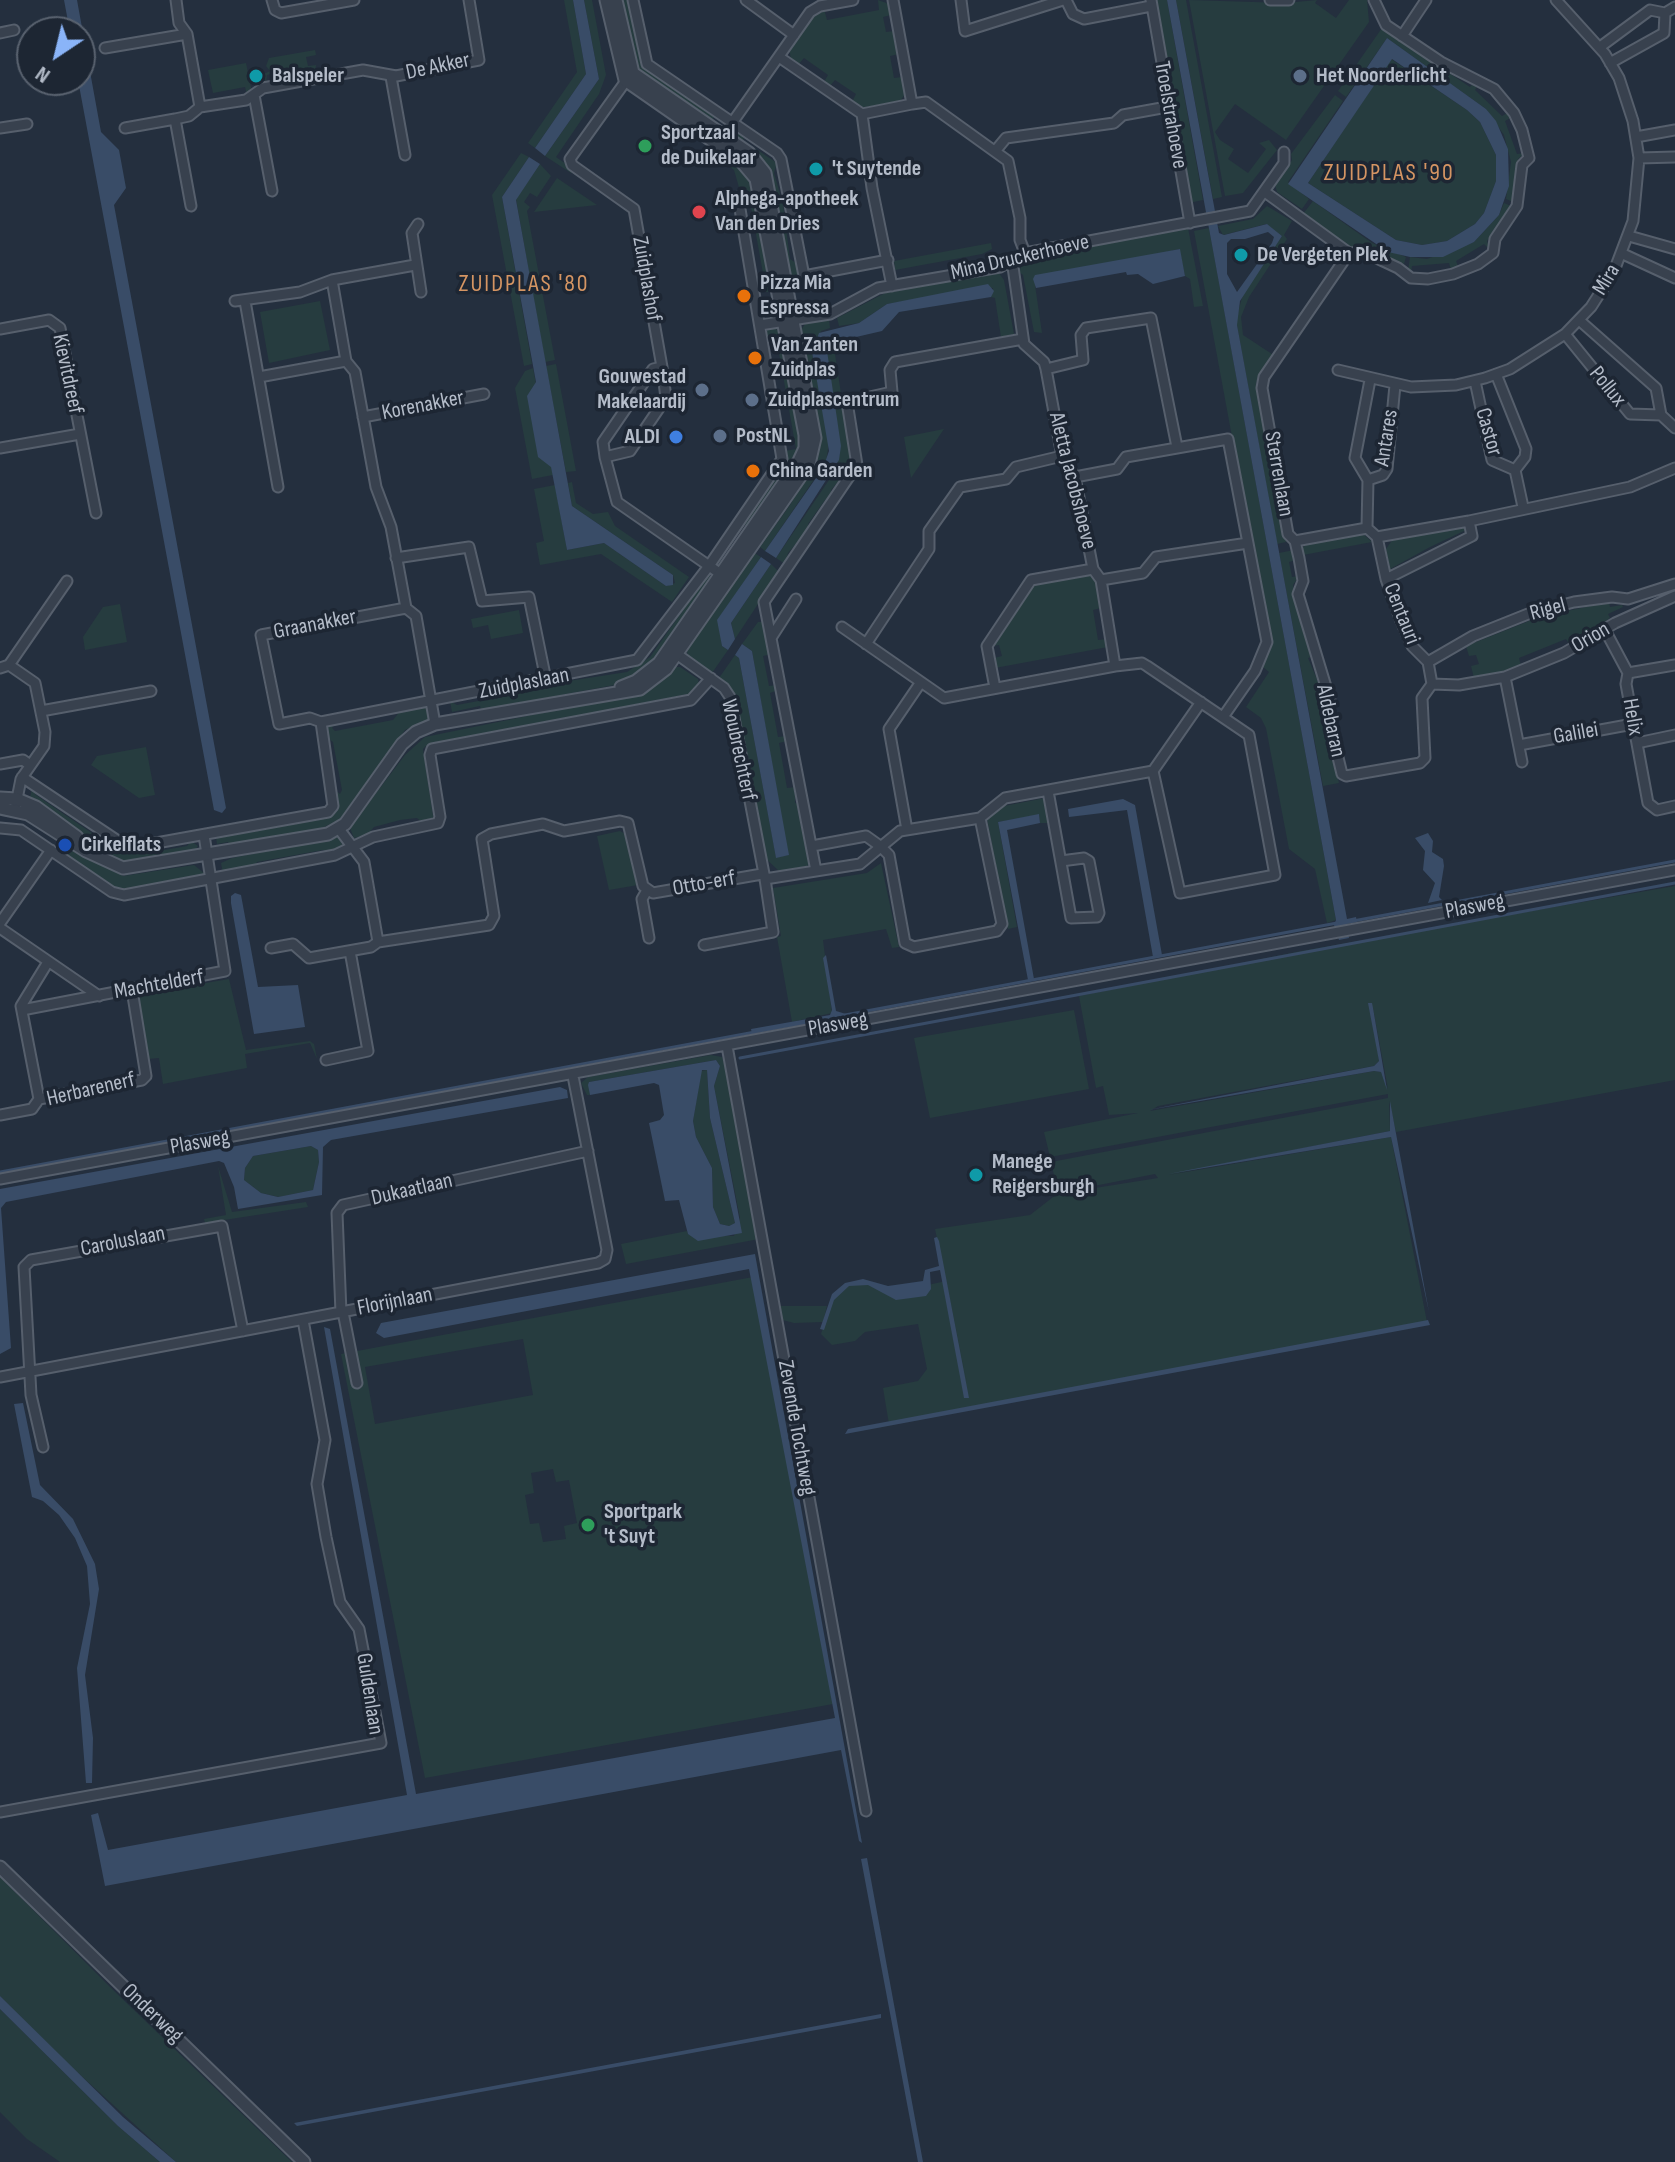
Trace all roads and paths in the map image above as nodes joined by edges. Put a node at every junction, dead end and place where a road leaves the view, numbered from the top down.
1 (176, 0) edge
2 (272, 0) edge
3 (354, 0) edge
4 (469, 0) edge
5 (606, 0) edge
6 (616, 0) edge
7 (633, 0) edge
8 (746, 0) edge
9 (853, 0) edge
10 (893, 0) edge
11 (961, 0) edge
12 (1065, 0) edge
13 (1270, 0) edge
14 (1289, 0) edge
15 (1374, 0) edge
16 (1426, 0) edge
17 (1556, 0) edge
18 (1151, 3) edge
19 (1675, 7) edge
20 (1665, 13) junction
21 (14, 30) dead end
22 (0, 33) edge
23 (187, 34) junction
24 (794, 35) junction
25 (1402, 36) junction
26 (1600, 47) junction
27 (105, 48) dead end
28 (779, 57) junction
29 (1610, 63) junction
30 (629, 76) junction
31 (391, 77) junction
32 (254, 95) junction
33 (912, 104) junction
34 (200, 107) junction
35 (1167, 107) junction
36 (862, 114) junction
37 (175, 119) junction
38 (732, 123) junction
39 (27, 124) dead end
40 (0, 128) edge
41 (125, 128) dead end
42 (1675, 130) edge
43 (1636, 137) junction
44 (996, 150) junction
45 (1284, 152) dead end
46 (405, 155) dead end
47 (1675, 157) edge
48 (1639, 158) junction
49 (272, 191) dead end
50 (1265, 192) junction
51 (738, 197) dead end
52 (191, 206) dead end
53 (1190, 223) junction
54 (418, 224) dead end
55 (1629, 236) junction
56 (1675, 249) edge
57 (1025, 253) junction
58 (1349, 253) junction
59 (1623, 254) junction
60 (888, 260) junction
61 (1012, 260) junction
62 (415, 265) junction
63 (1675, 278) edge
64 (332, 280) junction
65 (892, 286) junction
66 (421, 292) dead end
67 (788, 320) junction
68 (1579, 320) junction
69 (760, 325) junction
70 (0, 329) edge
71 (1565, 334) junction
72 (1023, 339) junction
73 (346, 361) junction
74 (662, 367) junction
75 (1046, 369) junction
76 (1338, 370) dead end
77 (1496, 374) junction
78 (259, 377) junction
79 (1370, 380) junction
80 (1475, 381) junction
81 (1395, 385) junction
82 (484, 394) dead end
83 (1661, 415) junction
84 (363, 417) junction
85 (1675, 428) edge
86 (80, 434) junction
87 (1177, 447) junction
88 (0, 448) edge
89 (1062, 456) junction
90 (605, 457) junction
91 (1675, 468) edge
92 (1515, 470) junction
93 (1075, 477) junction
94 (1368, 480) junction
95 (278, 487) dead end
96 (1523, 507) junction
97 (96, 513) dead end
98 (1469, 521) junction
99 (1367, 528) junction
100 (1377, 537) junction
101 (1295, 541) junction
102 (1248, 543) junction
103 (396, 558) junction
104 (709, 566) junction
105 (1093, 569) junction
106 (725, 577) junction
107 (1386, 579) junction
108 (1101, 580) junction
109 (67, 581) dead end
110 (1675, 584) edge
111 (1675, 596) edge
112 (796, 599) dead end
113 (406, 608) junction
114 (842, 627) dead end
115 (1605, 630) junction
116 (771, 638) junction
117 (866, 644) junction
118 (673, 651) junction
119 (1428, 662) junction
120 (1675, 665) edge
121 (1115, 666) junction
122 (4, 667) edge
123 (1628, 673) junction
124 (1505, 677) junction
125 (711, 678) junction
126 (546, 680) junction
127 (921, 682) junction
128 (1432, 684) junction
129 (995, 688) junction
130 (151, 691) dead end
131 (431, 702) junction
132 (1201, 702) junction
133 (41, 711) junction
134 (1223, 717) junction
135 (321, 722) junction
136 (435, 724) junction
137 (1633, 724) junction
138 (1675, 735) edge
139 (1637, 743) junction
140 (1519, 745) junction
141 (1424, 761) joint
142 (1522, 762) dead end
143 (0, 764) edge
144 (30, 765) junction
145 (1153, 771) junction
146 (22, 777) junction
147 (1048, 791) junction
148 (0, 798) edge
149 (16, 804) junction
150 (1675, 806) edge
151 (0, 808) edge
152 (980, 818) junction
153 (0, 828) edge
154 (339, 829) junction
155 (907, 830) junction
156 (204, 835) junction
157 (352, 846) junction
158 (812, 846) junction
159 (880, 846) junction
160 (51, 850) junction
161 (206, 856) junction
162 (1061, 861) junction
163 (1675, 870) edge
164 (816, 871) junction
165 (764, 876) junction
166 (210, 878) junction
167 (646, 892) junction
168 (0, 926) edge
169 (649, 938) dead end
170 (378, 942) junction
171 (704, 945) dead end
172 (271, 948) dead end
173 (350, 951) junction
174 (48, 962) junction
175 (132, 990) junction
176 (99, 996) junction
177 (22, 1010) junction
178 (727, 1046) junction
179 (326, 1060) dead end
180 (573, 1076) junction
181 (39, 1099) junction
182 (0, 1115) edge
183 (588, 1151) junction
184 (0, 1179) edge
185 (342, 1312) junction
186 (303, 1320) junction
187 (243, 1331) junction
188 (30, 1371) junction
189 (0, 1377) edge
190 (357, 1383) dead end
191 (43, 1447) dead end
192 (866, 1811) dead end
193 (0, 1812) edge
194 (0, 1867) edge
195 (304, 2162) edge

1 - 23 street
2 - 3 street
4 - 31 street, De Akker
5 - 30 street
6 - 30 street
7 - 38 street
8 - 24 street
9 - 24 street
10 - 33 street
11 - 12 street, Troelstrahoeve
12 - 18 street, Troelstrahoeve
13 - 14 street
15 - 25 street
16 - 25 street
17 - 26 street, Mira
18 - 35 street, Troelstrahoeve
19 - 20 street
20 - 26 street
20 - 29 street
21 - 22 street
23 - 27 street
23 - 34 street
24 - 28 street
25 - 58 street
26 - 29 street, Mira
28 - 36 street
28 - 38 street
29 - 43 street, Mira
30 - 67 street, Zuidplaslaan
30 - 74 street, Zuidplashof
31 - 32 street, De Akker
31 - 46 street
32 - 34 street, De Akker
32 - 49 street
33 - 36 street
33 - 44 street
34 - 37 street, De Akker
35 - 44 street
35 - 53 street, Troelstrahoeve
36 - 60 street
37 - 41 street, De Akker
37 - 52 street
38 - 60 street
39 - 40 street
42 - 43 street
43 - 48 street, Mira
44 - 57 street
45 - 50 street
47 - 48 street
48 - 55 street, Mira
50 - 53 street, Mina Druckerhoeve
50 - 58 street
51 - 69 street, Zuidplaslaan
53 - 57 street, Mina Druckerhoeve
54 - 62 street
55 - 56 street
55 - 59 street, Mira
57 - 61 street, Mina Druckerhoeve
58 - 101 street, Sterrenlaan
59 - 63 street
59 - 68 street, Mira
60 - 65 street
61 - 65 street, Mina Druckerhoeve
61 - 72 street, Aletta Jacobshoeve
62 - 64 street
62 - 66 street
64 - 73 street
64 - 78 street
65 - 67 street, Mina Druckerhoeve
67 - 69 street, Mina Druckerhoeve
67 - 106 street, Zuidplaslaan
68 - 71 street, Mira
68 - 83 street, Pollux
69 - 104 street, Zuidplaslaan
70 - 86 street, Kievitdreef
71 - 77 street, Mira
71 - 83 street, Pollux
72 - 75 street, Aletta Jacobshoeve
72 - 116 street
73 - 78 street
73 - 84 street
74 - 90 street
74 - 90 street, Zuidplashof
75 - 87 street
75 - 89 street, Aletta Jacobshoeve
76 - 79 street, Mira
77 - 80 street, Mira
77 - 92 street, Castor
78 - 95 street
79 - 81 street, Mira
79 - 94 street, Antares
80 - 81 street, Mira
80 - 92 street, Castor
81 - 94 street, Antares
82 - 84 street, Korenakker
83 - 85 street, Pollux
84 - 103 street
86 - 88 street, Kievitdreef
86 - 97 street, Kievitdreef
87 - 93 street
87 - 102 street
89 - 93 street, Aletta Jacobshoeve
89 - 117 street
90 - 104 street
91 - 96 street
92 - 96 street, Castor
93 - 105 street, Aletta Jacobshoeve
94 - 99 street, Antares
96 - 98 street
98 - 100 street
98 - 107 street
99 - 100 street
99 - 101 street, Sterrenlaan
100 - 107 street, Centauri
101 - 141 street, Aldebaran
102 - 108 street
102 - 134 street
103 - 113 street
103 - 126 street
104 - 106 street
104 - 126 street, Zuidplaslaan
105 - 108 street
105 - 129 street
106 - 118 street, Zuidplaslaan
107 - 119 street, Centauri
108 - 121 street
109 - 122 street
110 - 119 street, Rigel
111 - 115 street, Orion
112 - 116 street
113 - 131 street
113 - 135 street, Graanakker
114 - 117 street
115 - 123 street, Helix
115 - 124 street, Orion
116 - 158 street
117 - 127 street
118 - 125 street, Woubrechterf
118 - 136 street, Zuidplaslaan
119 - 128 street, Centauri
120 - 123 street
121 - 129 street
121 - 132 street
122 - 133 street
123 - 137 street, Helix
124 - 128 street
124 - 140 street
125 - 157 street
125 - 165 street, Woubrechterf
126 - 131 street, Zuidplaslaan
127 - 129 street
127 - 155 street
128 - 141 street, Centauri
130 - 133 street
131 - 135 street, Zuidplaslaan
131 - 136 street
132 - 134 street
132 - 145 street
133 - 144 street
134 - 145 street
135 - 156 street
136 - 154 street, Zuidplaslaan
137 - 139 street, Helix
137 - 140 street, Galilei
138 - 139 street
139 - 150 street, Helix
140 - 142 street
143 - 144 street
144 - 146 street
145 - 147 street
146 - 149 street
146 - 156 street
147 - 152 street
147 - 162 street
148 - 149 street
149 - 151 street
149 - 161 street
152 - 155 street
152 - 159 street
153 - 160 street
154 - 157 street
154 - 161 street
155 - 159 street
156 - 161 street, Machtelderf
157 - 166 street
157 - 170 street
158 - 159 street
158 - 164 street
159 - 164 street
160 - 166 street
160 - 168 street
161 - 166 street, Machtelderf
162 - 162 street
163 - 178 street, Plasweg
164 - 165 street
165 - 167 street, Otto-erf
165 - 171 street, Woubrechterf
166 - 175 street, Machtelderf
167 - 169 street, Otto-erf
167 - 170 street, Otto-erf
168 - 174 street, Machtelderf
170 - 173 street
172 - 173 street
173 - 179 street
174 - 176 street, Machtelderf
174 - 177 street
175 - 176 street, Machtelderf
175 - 181 street, Herbarenerf
176 - 177 street, Machtelderf
177 - 181 street
178 - 180 street, Plasweg
178 - 192 street, Zevende Tochtweg
180 - 183 street, Florijnlaan
180 - 184 street, Plasweg
181 - 182 street, Herbarenerf
183 - 185 street, Dukaatlaan
183 - 185 street, Florijnlaan
185 - 186 street, Florijnlaan
185 - 190 street
186 - 187 street, Florijnlaan
186 - 193 street, Guldenlaan
187 - 188 street, Florijnlaan
187 - 188 street, Caroluslaan
188 - 189 street, Florijnlaan
188 - 191 street
194 - 195 street, Onderweg

